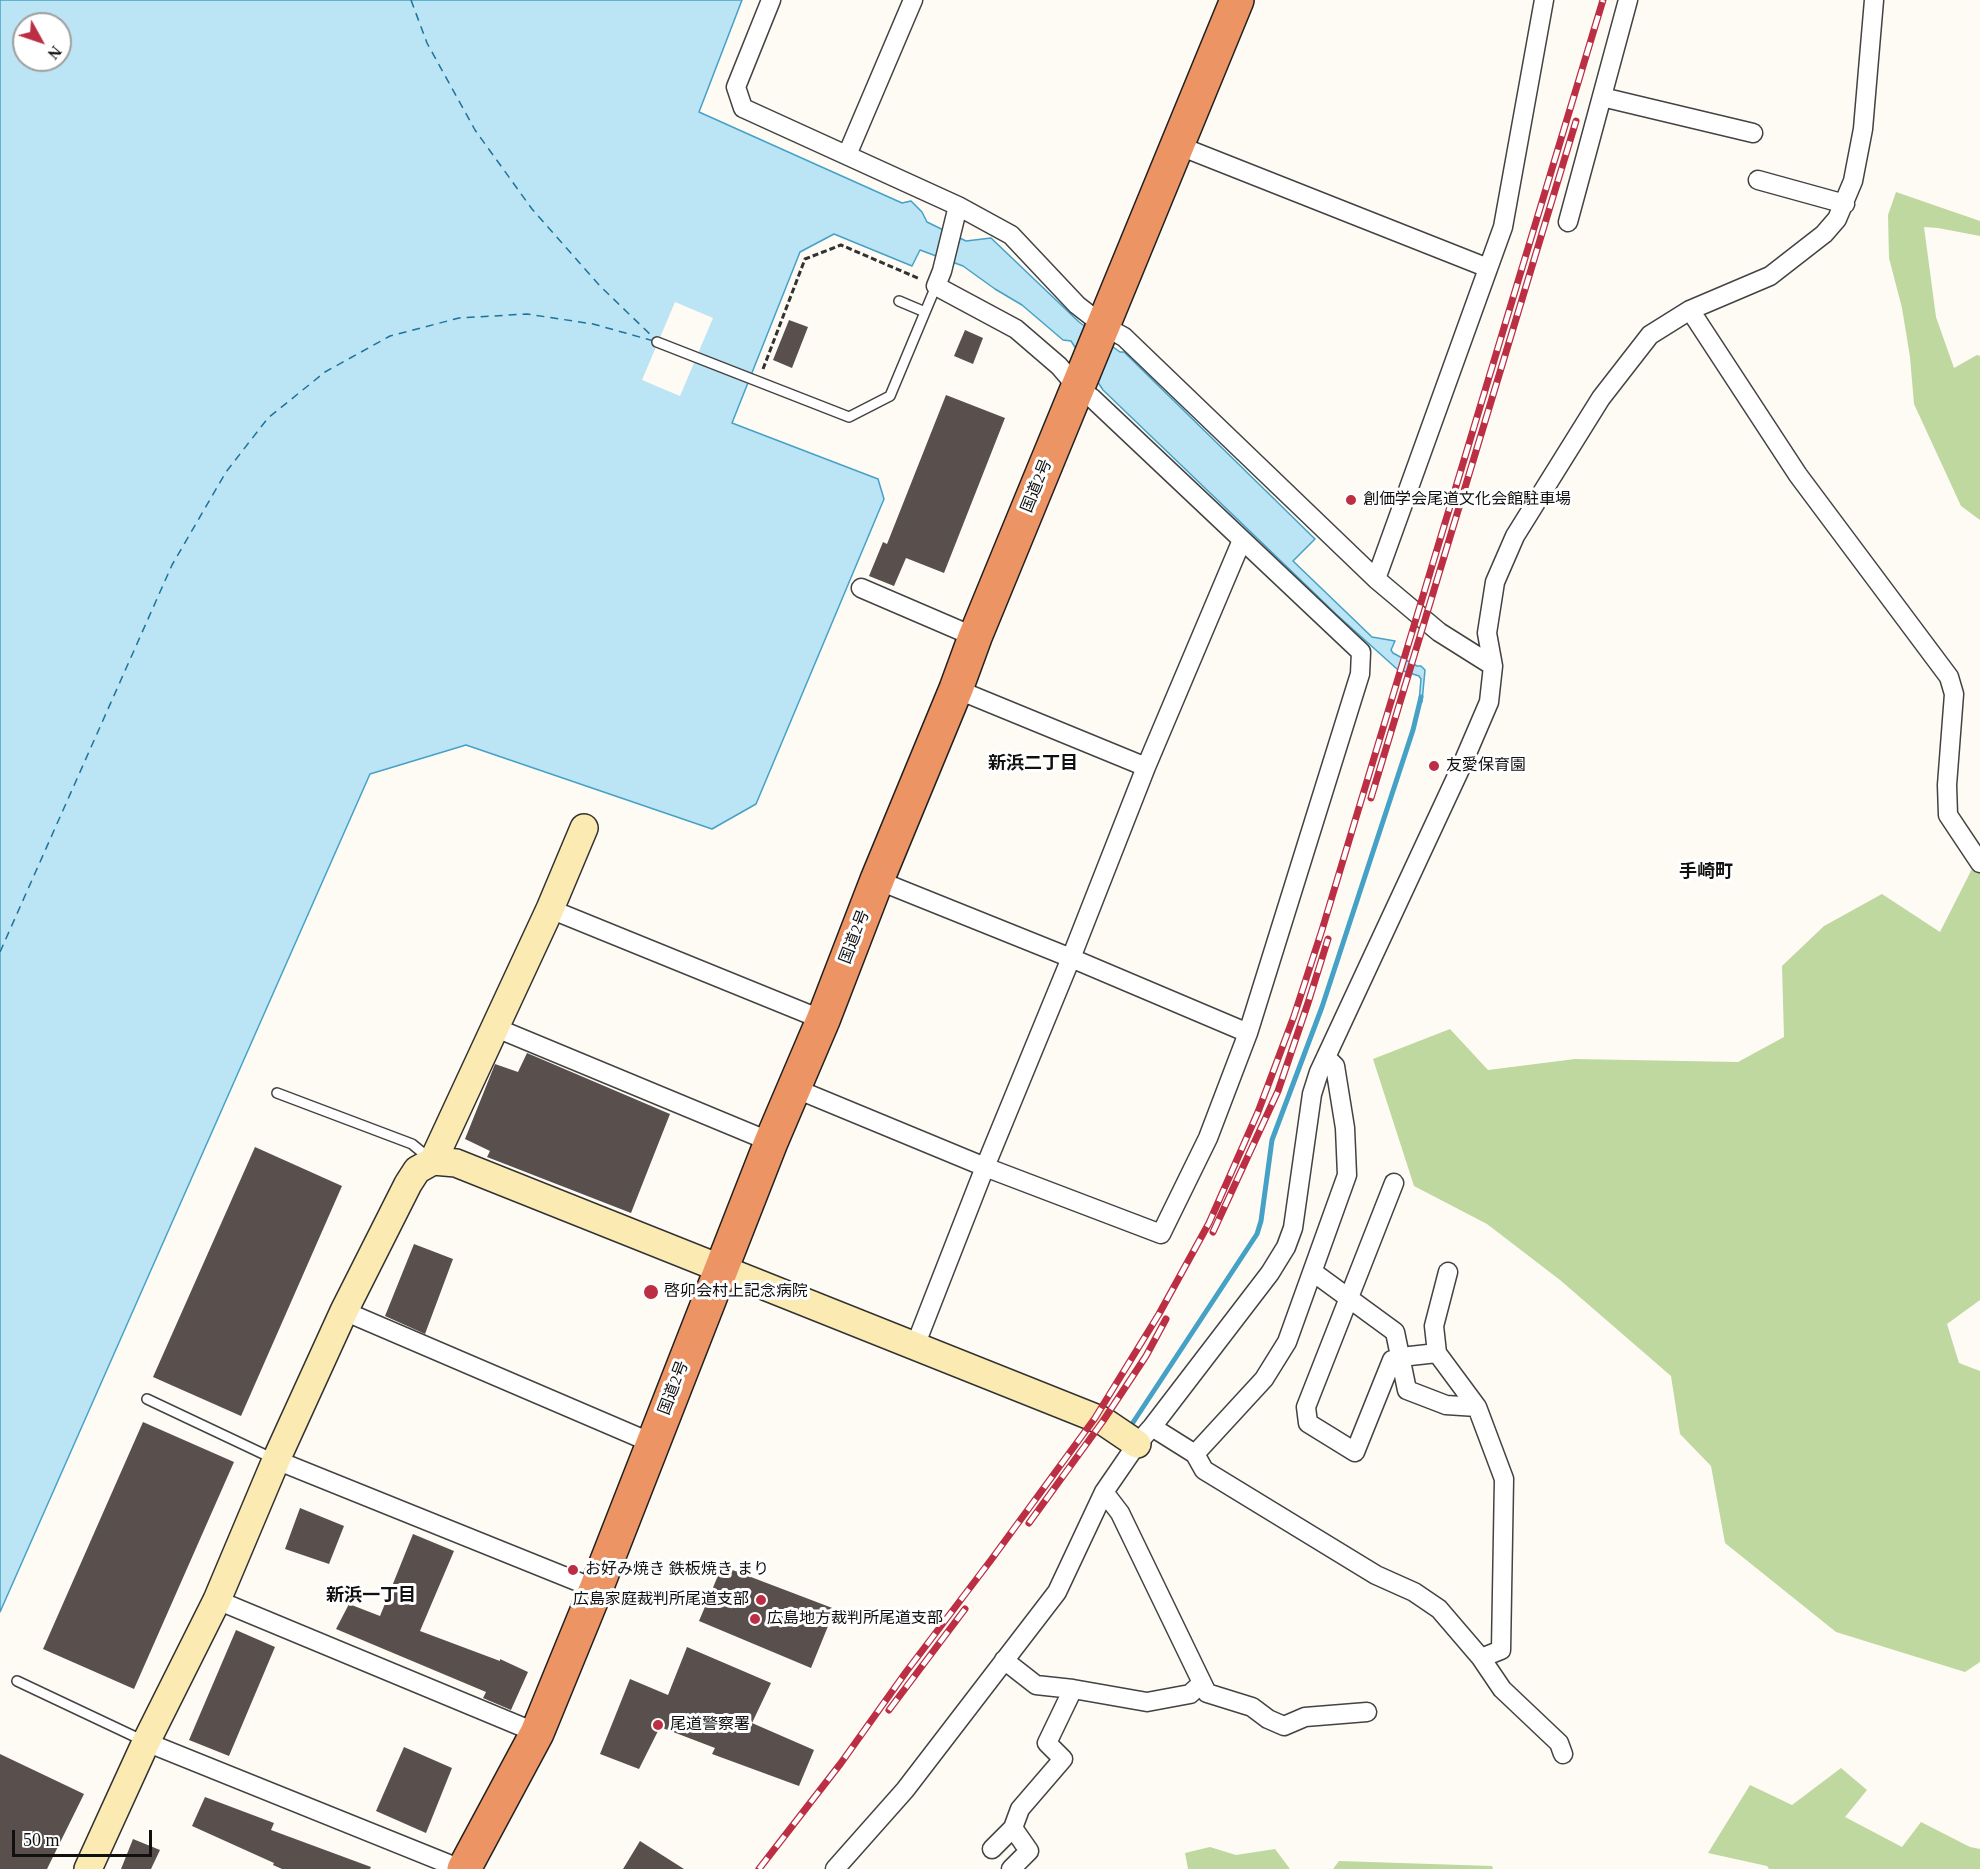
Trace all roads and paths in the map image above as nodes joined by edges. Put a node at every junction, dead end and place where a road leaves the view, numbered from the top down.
1 (771, 0) edge
2 (913, 0) edge
3 (1237, 0) edge
4 (1544, 0) edge
5 (1628, 0) edge
6 (1874, 0) edge
7 (1602, 98) junction
8 (1753, 133) dead end
9 (1177, 145) junction
10 (847, 155) junction
11 (1758, 180) dead end
12 (1845, 204) junction
13 (958, 206) junction
14 (1568, 222) dead end
15 (1488, 268) junction
16 (939, 278) junction
17 (899, 301) dead end
18 (1690, 310) junction
19 (925, 312) junction
20 (657, 342) dead end
21 (1091, 354) junction
22 (753, 381) junction
23 (1242, 540) junction
24 (1376, 579) junction
25 (861, 588) dead end
26 (975, 637) junction
27 (1493, 666) junction
28 (956, 689) junction
29 (1146, 767) junction
30 (584, 828) dead end
31 (1980, 863) edge
32 (877, 880) junction
33 (550, 909) junction
34 (1071, 958) junction
35 (823, 1020) junction
36 (494, 1028) junction
37 (1248, 1033) junction
38 (1326, 1057) junction
39 (794, 1088) junction
40 (277, 1093) dead end
41 (771, 1142) junction
42 (434, 1161) junction
43 (985, 1167) junction
44 (1394, 1183) dead end
45 (721, 1268) junction
46 (1312, 1272) junction
47 (1448, 1272) dead end
48 (1349, 1299) junction
49 (344, 1311) junction
50 (915, 1346) junction
51 (1437, 1353) junction
52 (1401, 1357) junction
53 (147, 1399) dead end
54 (1477, 1407) junction
55 (1145, 1436) junction
56 (652, 1443) junction
57 (1196, 1454) junction
58 (276, 1460) junction
59 (1104, 1492) junction
60 (596, 1590) junction
61 (218, 1600) junction
62 (1480, 1658) junction
63 (1004, 1660) junction
64 (17, 1681) dead end
65 (1202, 1683) junction
66 (1073, 1689) junction
67 (1367, 1712) dead end
68 (537, 1733) junction
69 (146, 1742) junction
70 (1563, 1754) dead end
71 (1012, 1828) junction
72 (992, 1849) dead end
73 (88, 1869) edge
74 (463, 1869) edge
75 (835, 1869) edge
76 (1011, 1869) edge

1 - 10 street
2 - 10 street
3 - 9 highway, 国道2号
4 - 15 street
5 - 7 street
6 - 12 street
7 - 8 street
7 - 14 street
9 - 15 street
9 - 21 highway, 国道2号
10 - 13 street
11 - 12 street
12 - 18 street
13 - 16 street
13 - 21 street
15 - 24 street
16 - 19 lane
16 - 21 street
16 - 22 path
17 - 19 lane
18 - 27 street
18 - 31 street
19 - 22 lane
20 - 22 lane
21 - 23 street
21 - 24 street
21 - 26 highway, 国道2号
23 - 29 street
23 - 37 street
24 - 27 street
25 - 26 street
26 - 28 highway, 国道2号
27 - 38 street
28 - 29 street
28 - 32 highway, 国道2号
29 - 34 street
30 - 33 street
32 - 34 street
32 - 35 highway, 国道2号
33 - 35 street
33 - 36 street
34 - 37 street
34 - 43 street
35 - 39 highway, 国道2号
36 - 41 street
36 - 42 street
37 - 43 street
38 - 46 street
38 - 55 street
39 - 41 highway, 国道2号
39 - 43 street
40 - 42 lane
41 - 45 highway, 国道2号
42 - 45 street
42 - 49 street
43 - 50 street
44 - 48 street
45 - 50 street
45 - 56 highway, 国道2号
46 - 48 street
46 - 57 street
47 - 51 street
48 - 52 street
48 - 52 street
49 - 56 street
49 - 58 street
50 - 55 street
51 - 52 street
51 - 54 street
52 - 54 street
53 - 58 lane
54 - 62 street
55 - 57 street
55 - 59 street
56 - 60 highway, 国道2号
57 - 62 street
58 - 60 street
58 - 61 street
59 - 63 street
59 - 65 street
60 - 68 highway, 国道2号
61 - 68 street
61 - 69 street
62 - 70 street
63 - 66 street
63 - 75 street
64 - 69 lane
65 - 66 street
65 - 67 street
66 - 71 street
68 - 74 highway, 国道2号
69 - 73 street
69 - 74 street
71 - 72 street
71 - 76 street

